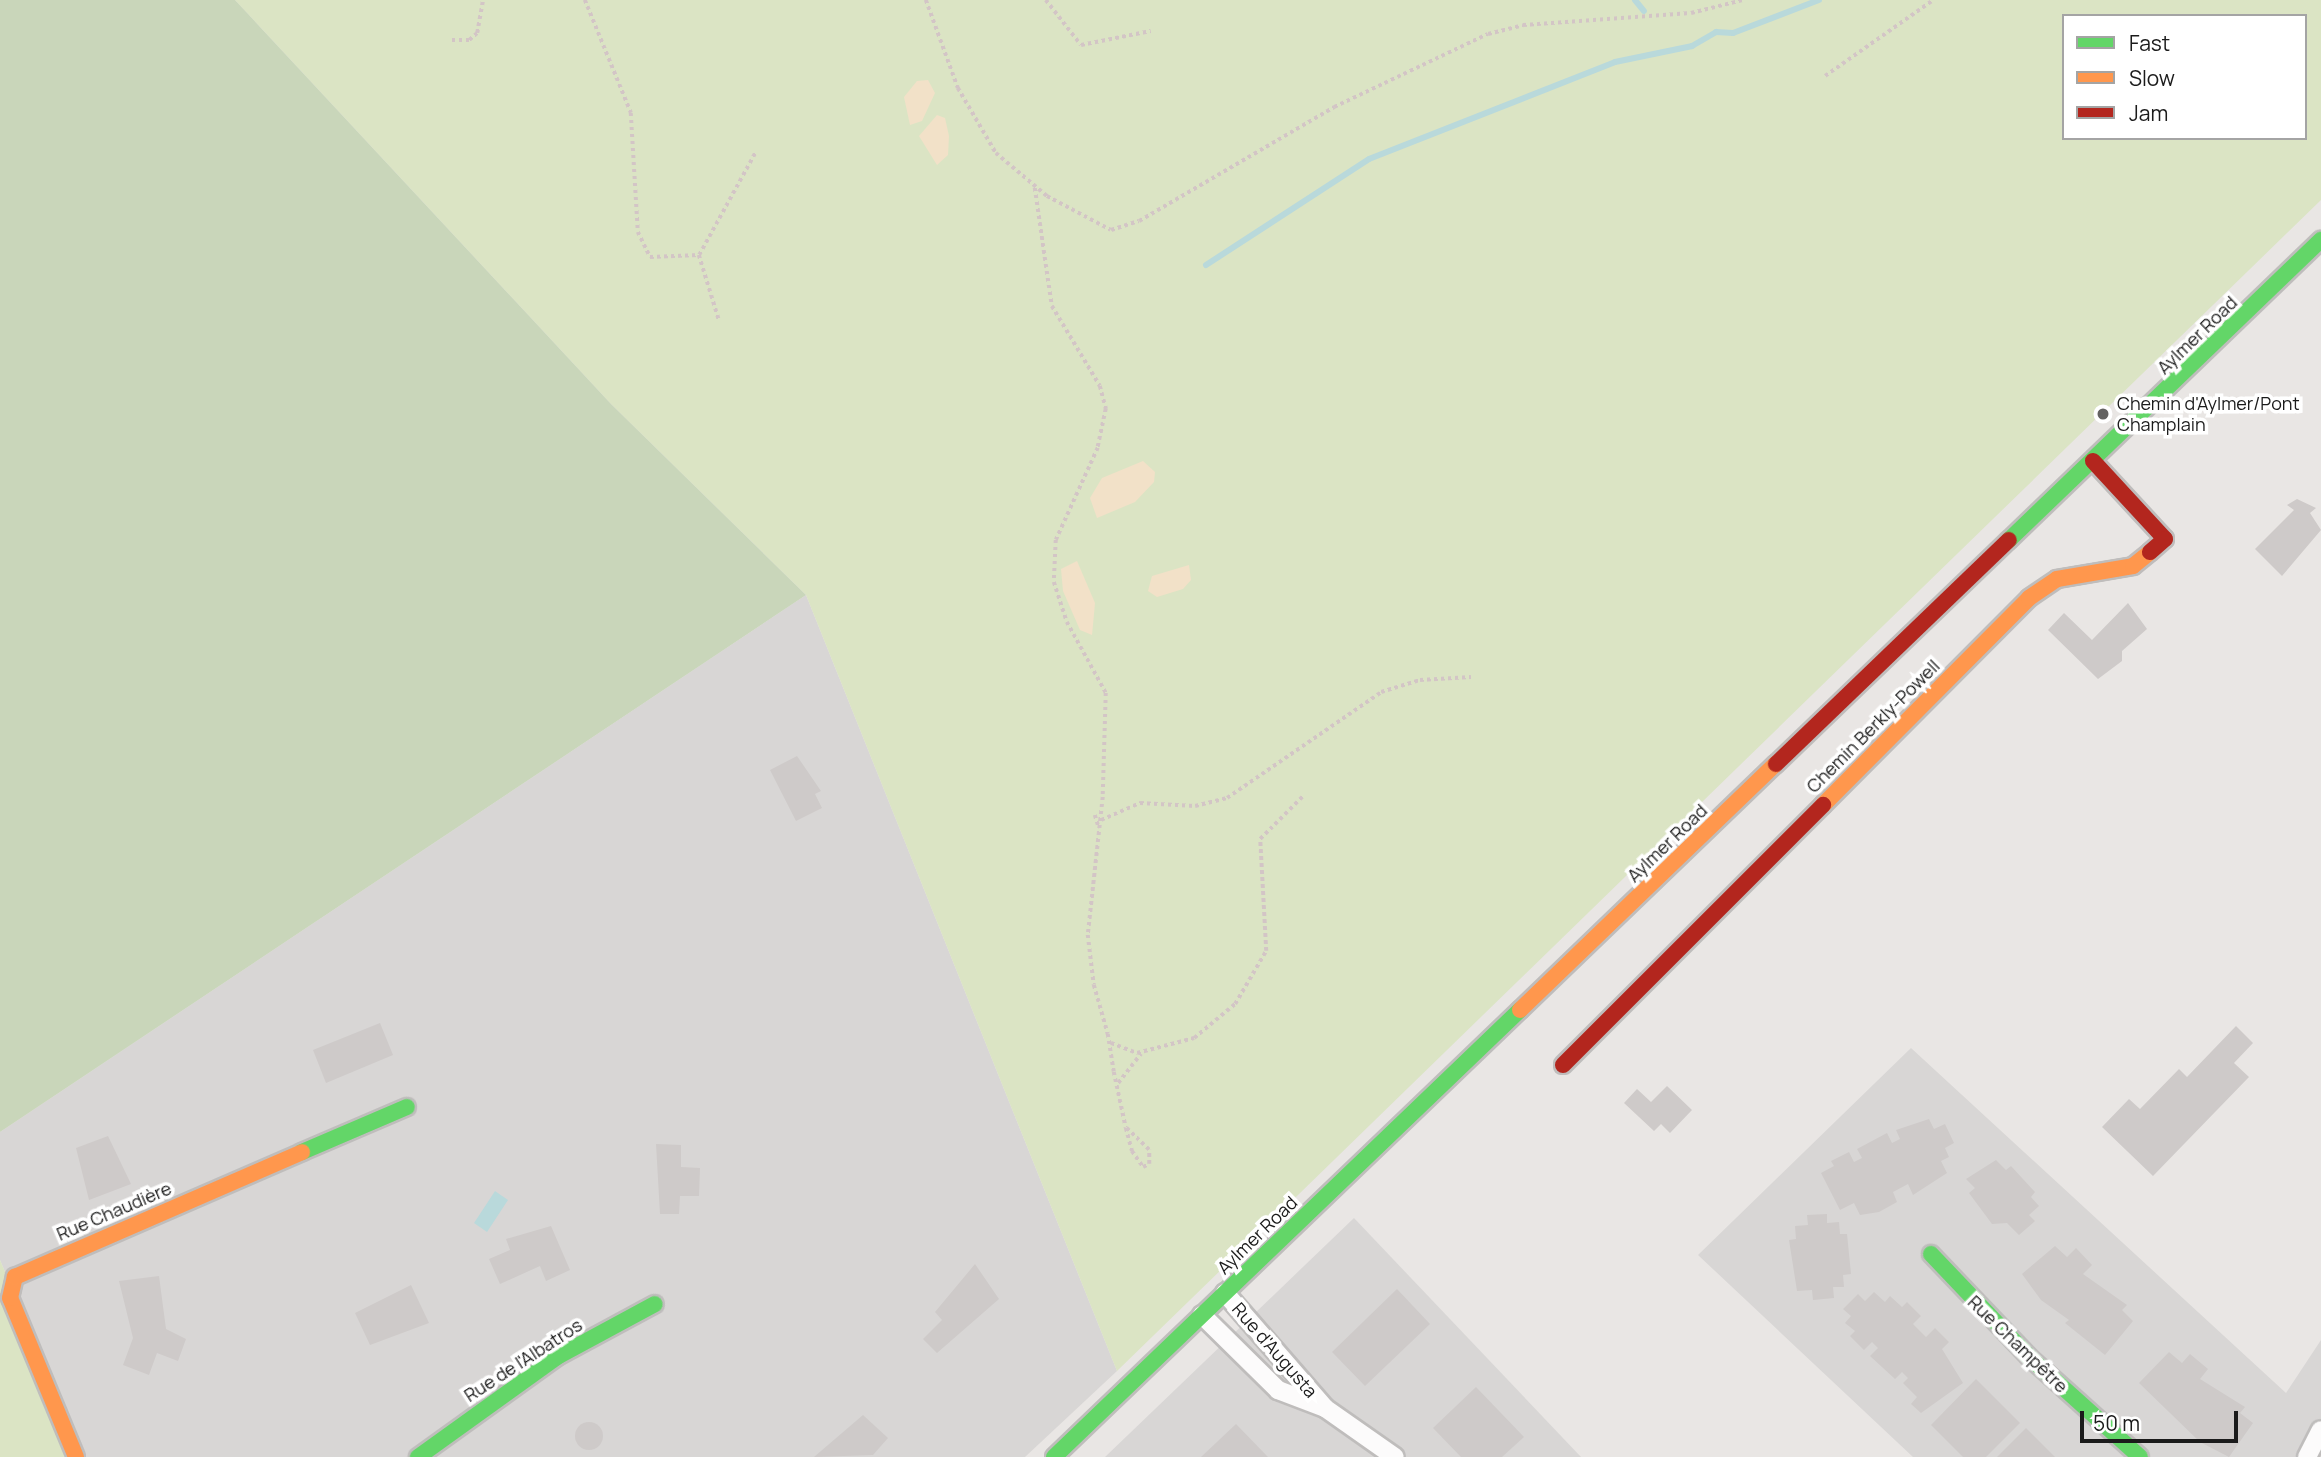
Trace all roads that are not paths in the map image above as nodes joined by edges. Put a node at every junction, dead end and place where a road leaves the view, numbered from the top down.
1 (2321, 240) edge
2 (2321, 248) edge
3 (2306, 257) junction
4 (2093, 461) junction
5 (1563, 1065) dead end
6 (407, 1107) dead end
7 (1931, 1254) dead end
8 (1225, 1293) junction
9 (655, 1304) dead end
10 (1202, 1315) junction
11 (1325, 1408) junction
12 (2321, 1430) edge
13 (76, 1457) edge
14 (418, 1457) edge
15 (1054, 1457) edge
16 (1395, 1457) edge
17 (2140, 1457) edge
18 (2307, 1457) edge

1 - 3 street
2 - 3 street
3 - 4 street, Aylmer Road
4 - 5 street, Chemin Berkly-Powell
4 - 8 street, Aylmer Road
6 - 13 street, Rue Chaudière
7 - 17 street, Rue Champêtre
8 - 10 street, Aylmer Road
8 - 11 street, Rue d'Augusta
9 - 14 street, Rue de l'Albatros
10 - 11 street, Rue d'Augusta
10 - 15 street, Aylmer Road
11 - 16 street, Rue d'Augusta
12 - 18 street

